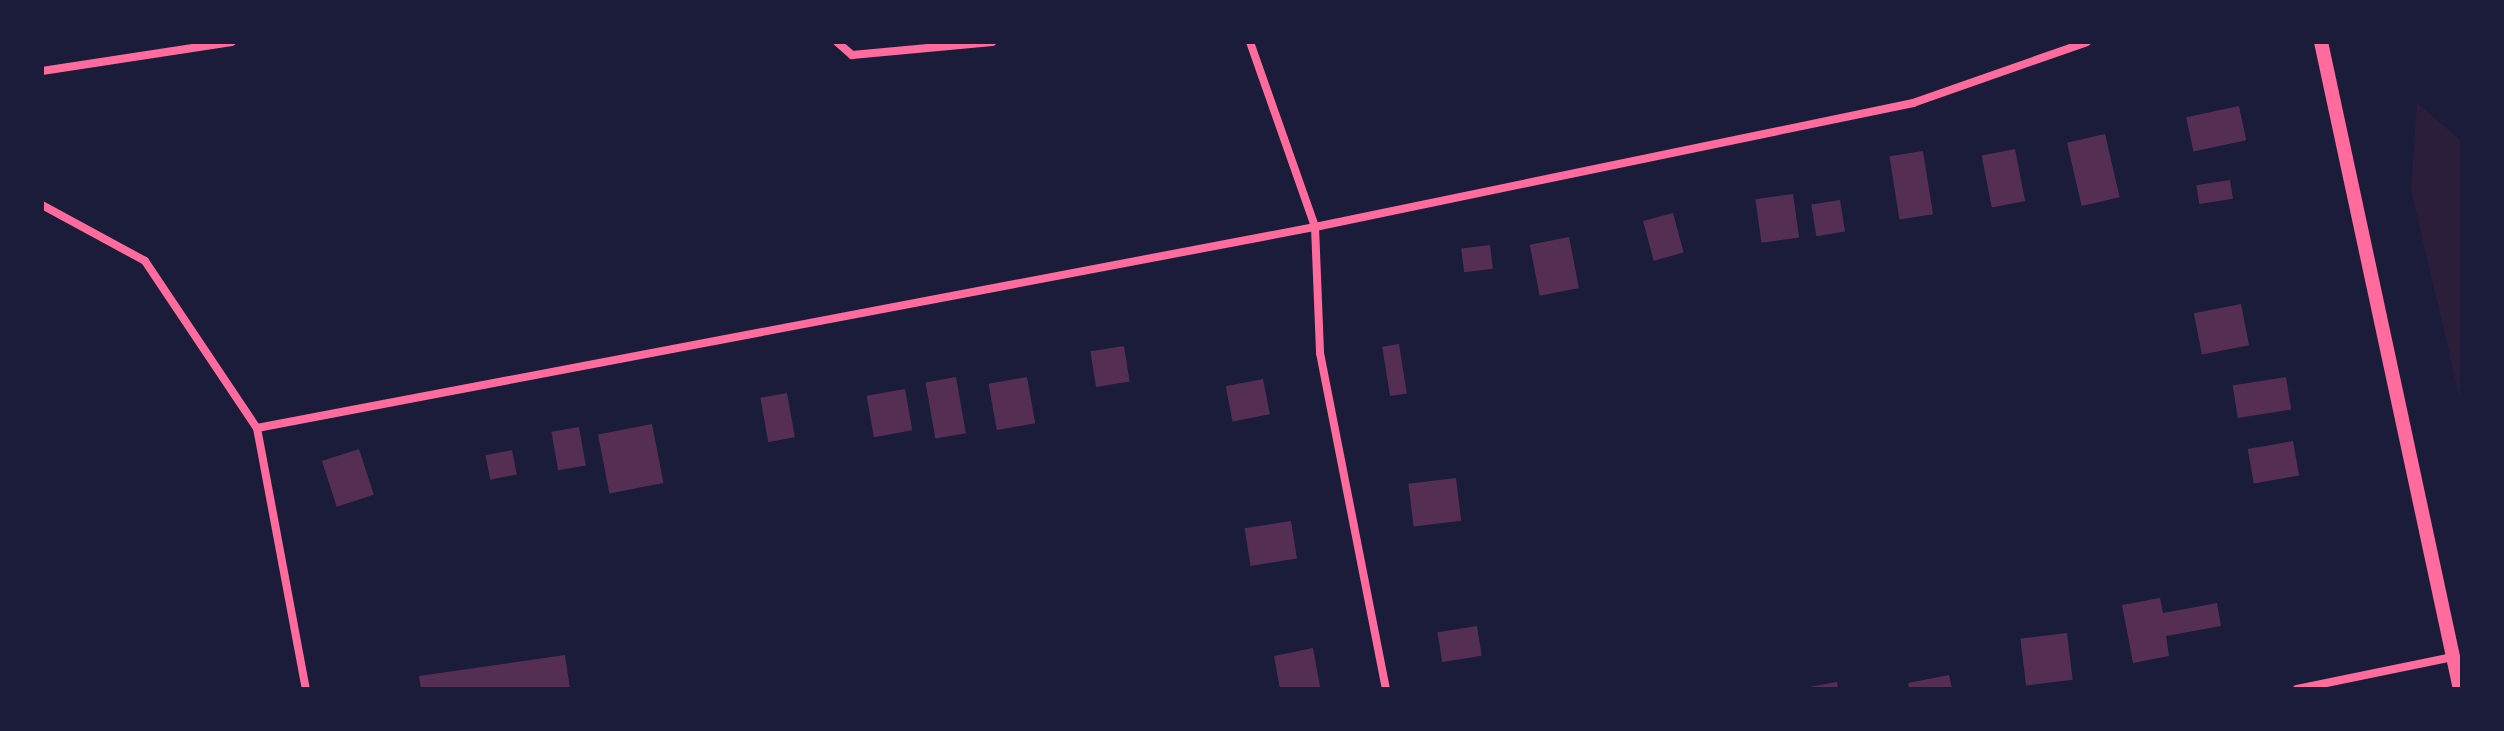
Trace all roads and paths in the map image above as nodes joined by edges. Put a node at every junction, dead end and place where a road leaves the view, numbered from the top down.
1 (232, 42) edge
2 (837, 42) edge
3 (992, 42) edge
4 (1250, 42) edge
5 (2087, 42) edge
6 (2321, 42) edge
7 (42, 71) edge
8 (42, 205) edge
9 (1315, 227) junction
10 (257, 428) junction
11 (2453, 657) junction
12 (306, 689) edge
13 (1386, 689) edge
14 (2297, 689) edge
15 (2460, 689) edge

1 - 7 street
2 - 3 street
4 - 9 street
5 - 9 street
6 - 11 street
8 - 10 street
9 - 10 street
9 - 13 street
10 - 12 street
11 - 14 street
11 - 15 street

